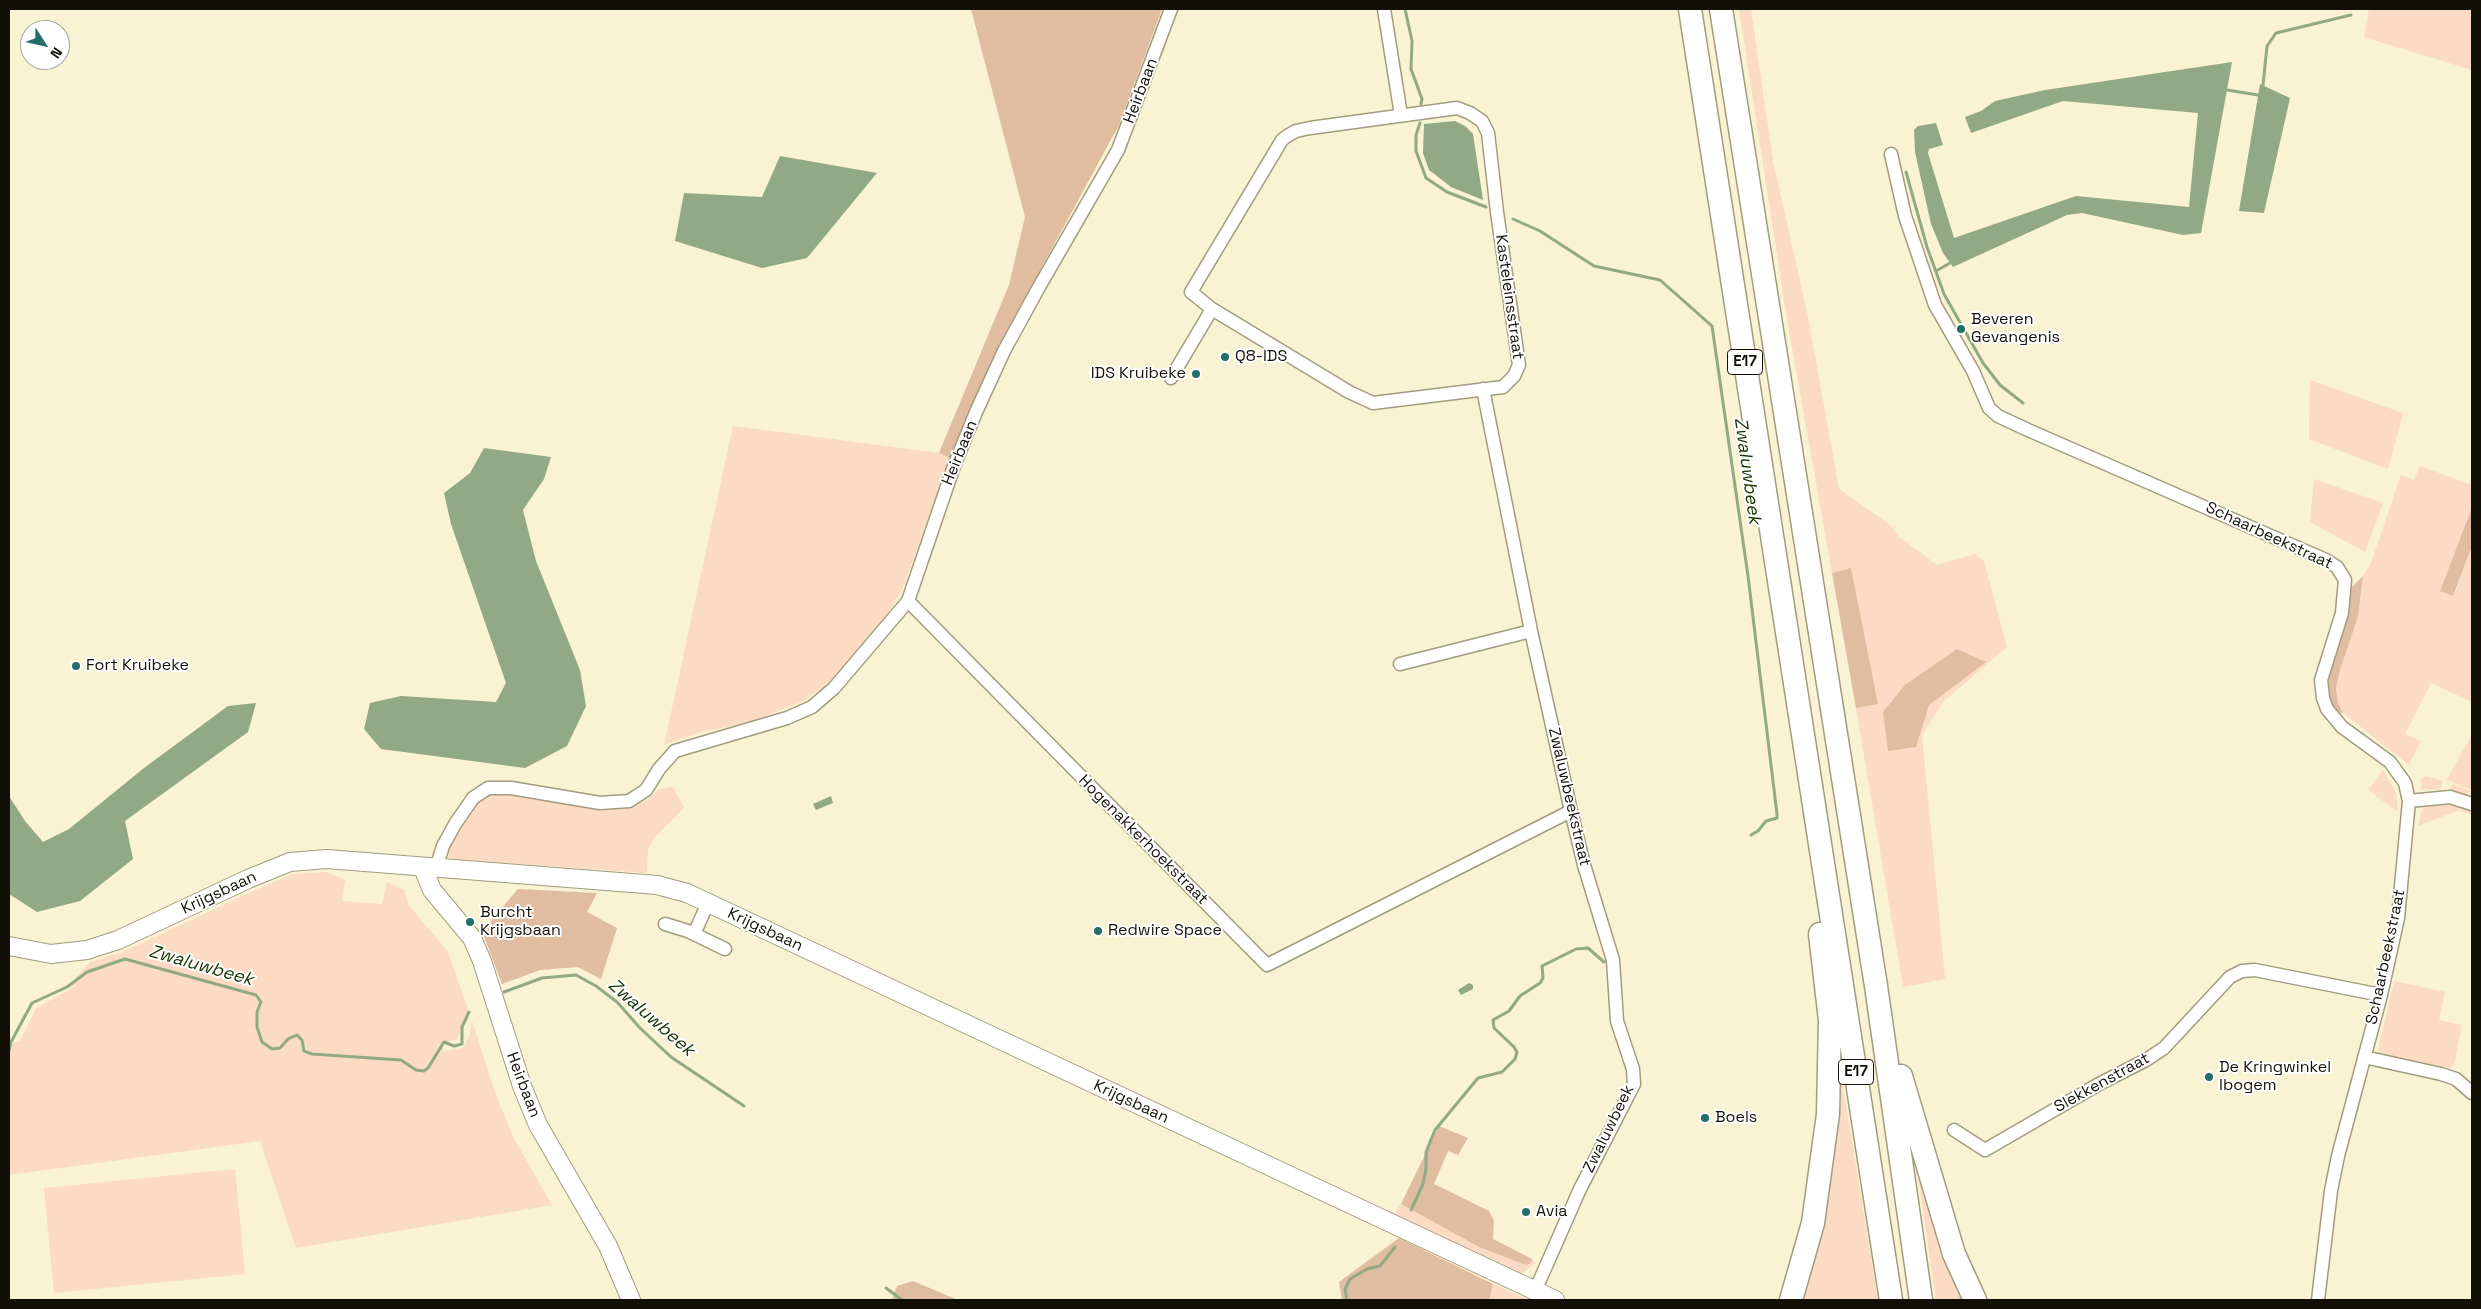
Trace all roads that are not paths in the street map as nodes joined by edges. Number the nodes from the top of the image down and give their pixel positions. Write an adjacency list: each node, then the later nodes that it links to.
1 (1171, 9): 10 (street, Heirbaan)
2 (1384, 9): 5 (street)
3 (1690, 9): 16 (highway, E17)
4 (1721, 9): 24 (highway, E17)
5 (1401, 115): 7 (street, Kasteleinsstraat); 9 (street, Kasteleinsstraat)
6 (1891, 154): 13 (street, Schaarbeekstraat)
7 (1212, 309): 8 (street); 9 (street, Kasteleinsstraat)
8 (1171, 378)
9 (1483, 389): 11 (street, Zwaluwbeekstraat)
10 (908, 601): 15 (street, Hogenakkerhoekstraat); 17 (street, Heirbaan)
11 (1531, 631): 12 (street); 15 (street, Zwaluwbeekstraat)
12 (1400, 664)
13 (2409, 801): 14 (street); 25 (street, Schaarbeekstraat)
14 (2472, 804)
15 (1571, 811): 23 (street, Zwaluwbeekstraat)
16 (1821, 844): 32 (highway); 33 (highway, E17)
17 (430, 868): 18 (main road, Krijgsbaan); 21 (main road, Krijgsbaan); 30 (main road, Heirbaan)
18 (708, 903): 20 (street, Krijgsbaan); 29 (main road, Krijgsbaan)
19 (665, 924): 20 (street, Krijgsbaan)
20 (694, 934): 22 (street, Krijgsbaan)
21 (9, 946)
22 (726, 949)
23 (1613, 960): 29 (street, Zwaluwbeek)
24 (1876, 986): 34 (highway, E17); 35 (highway)
25 (2380, 995): 26 (street, Schaarbeekstraat); 28 (street, Slekkenstraat)
26 (2364, 1057): 27 (street); 36 (street, Schaarbeekstraat)
27 (2472, 1093)
28 (1954, 1130)
29 (1535, 1291): 31 (main road, Krijgsbaan)
30 (631, 1300)
31 (1555, 1300)
32 (1791, 1300)
33 (1891, 1300)
34 (1921, 1300)
35 (1975, 1300)
36 (2318, 1300)

